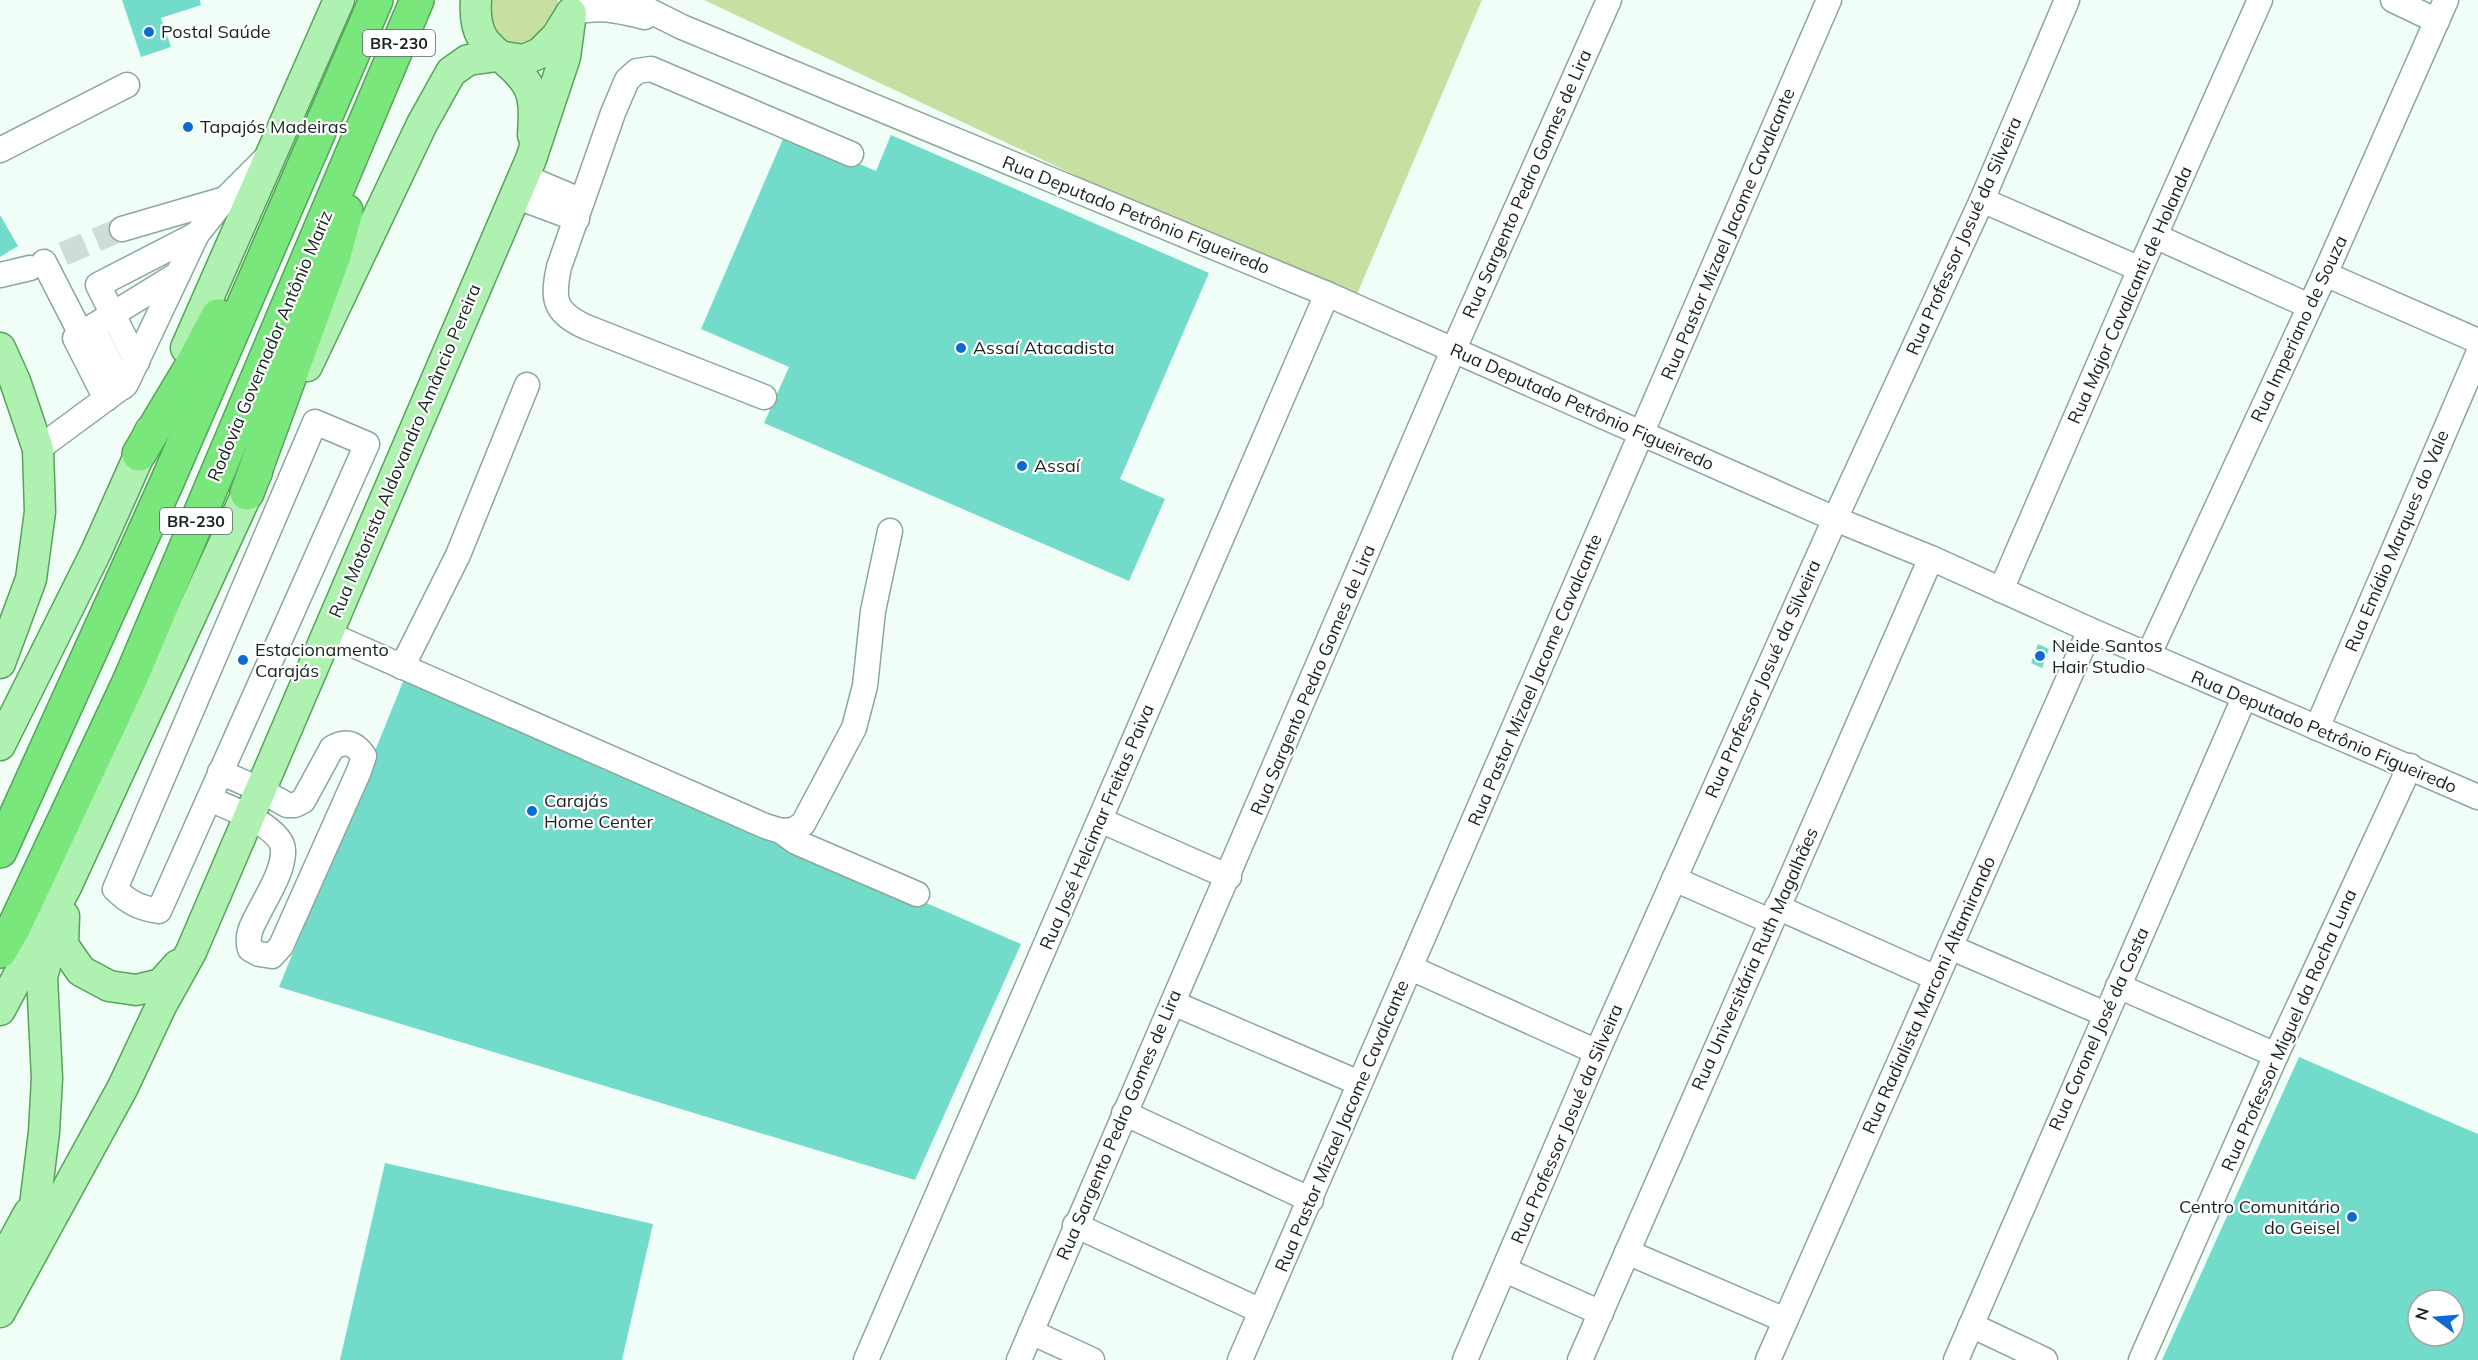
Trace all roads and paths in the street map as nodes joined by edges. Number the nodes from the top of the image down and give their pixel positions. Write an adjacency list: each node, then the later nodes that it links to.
1 (339, 0): 19 (main road)
2 (376, 0): 17 (highway, BR-230)
3 (417, 0): 16 (highway, Rodovia Governador Antônio Mariz / BR-230)
4 (476, 0): 14 (main road, Rua Motorista Aldovandro Amâncio Pereira)
5 (628, 0): 13 (street, Rua Deputado Petrônio Figueiredo)
6 (1609, 0): 38 (street, Rua Sargento Pedro Gomes de Lira)
7 (1829, 0): 44 (street, Rua Pastor Mizael Jacome Cavalcante)
8 (2067, 0): 23 (street, Rua Professor Josué da Silveira)
9 (2260, 0): 27 (street, Rua Major Cavalcanti de Holanda)
10 (2393, 0): 12 (street)
11 (571, 7): 13 (street, Rua Deputado Petrônio Figueiredo); 14 (main road); 21 (main road, Rua Motorista Aldovandro Amâncio Pereira)
12 (2441, 11): 30 (street, Rua Imperiano de Souza)
13 (682, 27): 32 (street, Rua Deputado Petrônio Figueiredo)
14 (497, 56): 21 (main road, Rua Motorista Aldovandro Amâncio Pereira); 47 (main road)
15 (127, 85): 18 (street)
16 (381, 85): 47 (highway); 75 (highway, Rodovia Governador Antônio Mariz / BR-230)
17 (334, 97): 46 (highway); 68 (highway, BR-230)
18 (0, 150)
19 (271, 153): 22 (street); 46 (main road)
20 (851, 154): 24 (street)
21 (523, 177): 24 (street); 53 (main road, Rua Motorista Aldovandro Amâncio Pereira)
22 (225, 199): 25 (street); 26 (street)
23 (1982, 200): 28 (street); 48 (street, Rua Professor Josué da Silveira)
24 (580, 210): 43 (street)
25 (122, 229)
26 (197, 234): 29 (street); 34 (street)
27 (2156, 236): 28 (street, Rua Major Cavalcanti de Holanda); 33 (street)
28 (2140, 269): 51 (street, Rua Major Cavalcanti de Holanda)
29 (178, 274): 34 (street); 40 (street)
30 (2325, 274): 33 (street, Rua Imperiano de Souza); 36 (street)
31 (0, 275): 35 (street)
32 (1327, 294): 38 (street, Rua Deputado Petrônio Figueiredo); 66 (street, Rua José Helcimar Freitas Paiva)
33 (2309, 306): 54 (street, Rua Imperiano de Souza)
34 (113, 314): 35 (street); 40 (street)
35 (86, 331): 42 (street)
36 (2478, 341)
37 (0, 348): 45 (main road)
38 (1453, 351): 44 (street, Rua Deputado Petrônio Figueiredo); 69 (street, Rua Sargento Pedro Gomes de Lira)
39 (2478, 354): 58 (street, Rua Emídio Marques do Vale)
40 (137, 362): 42 (street)
41 (527, 385): 56 (street)
42 (114, 393): 45 (street)
43 (764, 397)
44 (1643, 432): 48 (street, Rua Deputado Petrônio Figueiredo); 77 (street, Rua Pastor Mizael Jacome Cavalcante)
45 (38, 449): 55 (main road)
46 (139, 454): 59 (main road)
47 (247, 493): 71 (main road, BR-230)
48 (1835, 519): 50 (street, Rua Deputado Petrônio Figueiredo); 70 (street, Rua Professor Josué da Silveira)
49 (890, 531): 67 (street)
50 (1931, 558): 51 (street, Rua Deputado Petrônio Figueiredo); 73 (street, Rua Universitária Ruth Magalhães)
51 (2001, 590): 52 (street, Rua Deputado Petrônio Figueiredo)
52 (2090, 630): 54 (street, Rua Deputado Petrônio Figueiredo); 74 (street, Rua Radialista Marconi Altamirando)
53 (326, 633): 56 (street); 63 (main road, Rua Motorista Aldovandro Amâncio Pereira)
54 (2148, 656): 57 (street, Rua Deputado Petrônio Figueiredo)
55 (0, 663)
56 (402, 666): 67 (street)
57 (2244, 698): 58 (street, Rua Deputado Petrônio Figueiredo); 79 (street, Rua Coronel José da Costa)
58 (2317, 728): 60 (street, Rua Deputado Petrônio Figueiredo)
59 (0, 745)
60 (2410, 766): 62 (street, Rua Deputado Petrônio Figueiredo); 85 (street, Rua Professor Miguel da Rocha Luna)
61 (220, 772): 63 (street); 64 (street); 64 (street)
62 (2475, 788)
63 (259, 789): 65 (main road, Rua Motorista Aldovandro Amâncio Pereira); 65 (street)
64 (209, 799): 65 (street)
65 (249, 816): 76 (main road, Rua Motorista Aldovandro Amâncio Pereira)
66 (1100, 820): 69 (street); 101 (street, Rua José Helcimar Freitas Paiva)
67 (781, 831): 72 (street)
68 (0, 850)
69 (1228, 877): 80 (street, Rua Sargento Pedro Gomes de Lira)
70 (1674, 879): 73 (street); 84 (street, Rua Professor Josué da Silveira)
71 (66, 887): 76 (main road); 82 (main road); 89 (main road)
72 (917, 894)
73 (1773, 914): 78 (street); 91 (street, Rua Universitária Ruth Magalhães)
74 (1950, 947): 78 (street, Rua Radialista Marconi Altamirando); 83 (street)
75 (0, 951)
76 (190, 952): 81 (main road, Rua Motorista Aldovandro Amâncio Pereira)
77 (1411, 968): 84 (street); 86 (street, Rua Pastor Mizael Jacome Cavalcante)
78 (1936, 978): 98 (street, Rua Radialista Marconi Altamirando)
79 (2118, 986): 83 (street, Rua Coronel José da Costa); 85 (street)
80 (1173, 1003): 86 (street); 87 (street, Rua Sargento Pedro Gomes de Lira)
81 (161, 1006): 89 (main road, Rua Motorista Aldovandro Amâncio Pereira); 92 (main road, Rua Motorista Aldovandro Amâncio Pereira)
82 (0, 1011)
83 (2105, 1014): 99 (street, Rua Coronel José da Costa)
84 (1597, 1052): 94 (street, Rua Professor Josué da Silveira)
85 (2276, 1055): 110 (street, Rua Professor Miguel da Rocha Luna)
86 (1359, 1083): 88 (street, Rua Pastor Mizael Jacome Cavalcante)
87 (1124, 1113): 88 (street); 90 (street, Rua Sargento Pedro Gomes de Lira)
88 (1311, 1200): 95 (street, Rua Pastor Mizael Jacome Cavalcante)
89 (33, 1206): 92 (main road); 93 (main road, Rua Motorista Aldovandro Amâncio Pereira)
90 (1075, 1225): 95 (street); 100 (street, Rua Sargento Pedro Gomes de Lira)
91 (1628, 1252): 97 (street, Rua Universitária Ruth Magalhães); 98 (street)
92 (29, 1258): 96 (main road, Rua Motorista Aldovandro Amâncio Pereira)
93 (0, 1266)
94 (1505, 1270): 97 (street); 105 (street, Rua Professor Josué da Silveira)
95 (1261, 1311): 104 (street, Rua Pastor Mizael Jacome Cavalcante)
96 (0, 1312)
97 (1601, 1313): 106 (street, Rua Universitária Ruth Magalhães)
98 (1785, 1320): 107 (street, Rua Radialista Marconi Altamirando)
99 (1971, 1325): 108 (street, Rua Coronel José da Costa); 109 (street)
100 (1030, 1332): 102 (street, Rua Sargento Pedro Gomes de Lira); 103 (street)
101 (866, 1360)
102 (1019, 1360)
103 (1092, 1360)
104 (1240, 1360)
105 (1465, 1360)
106 (1580, 1360)
107 (1768, 1360)
108 (1956, 1360)
109 (2045, 1360)
110 (2141, 1360)

